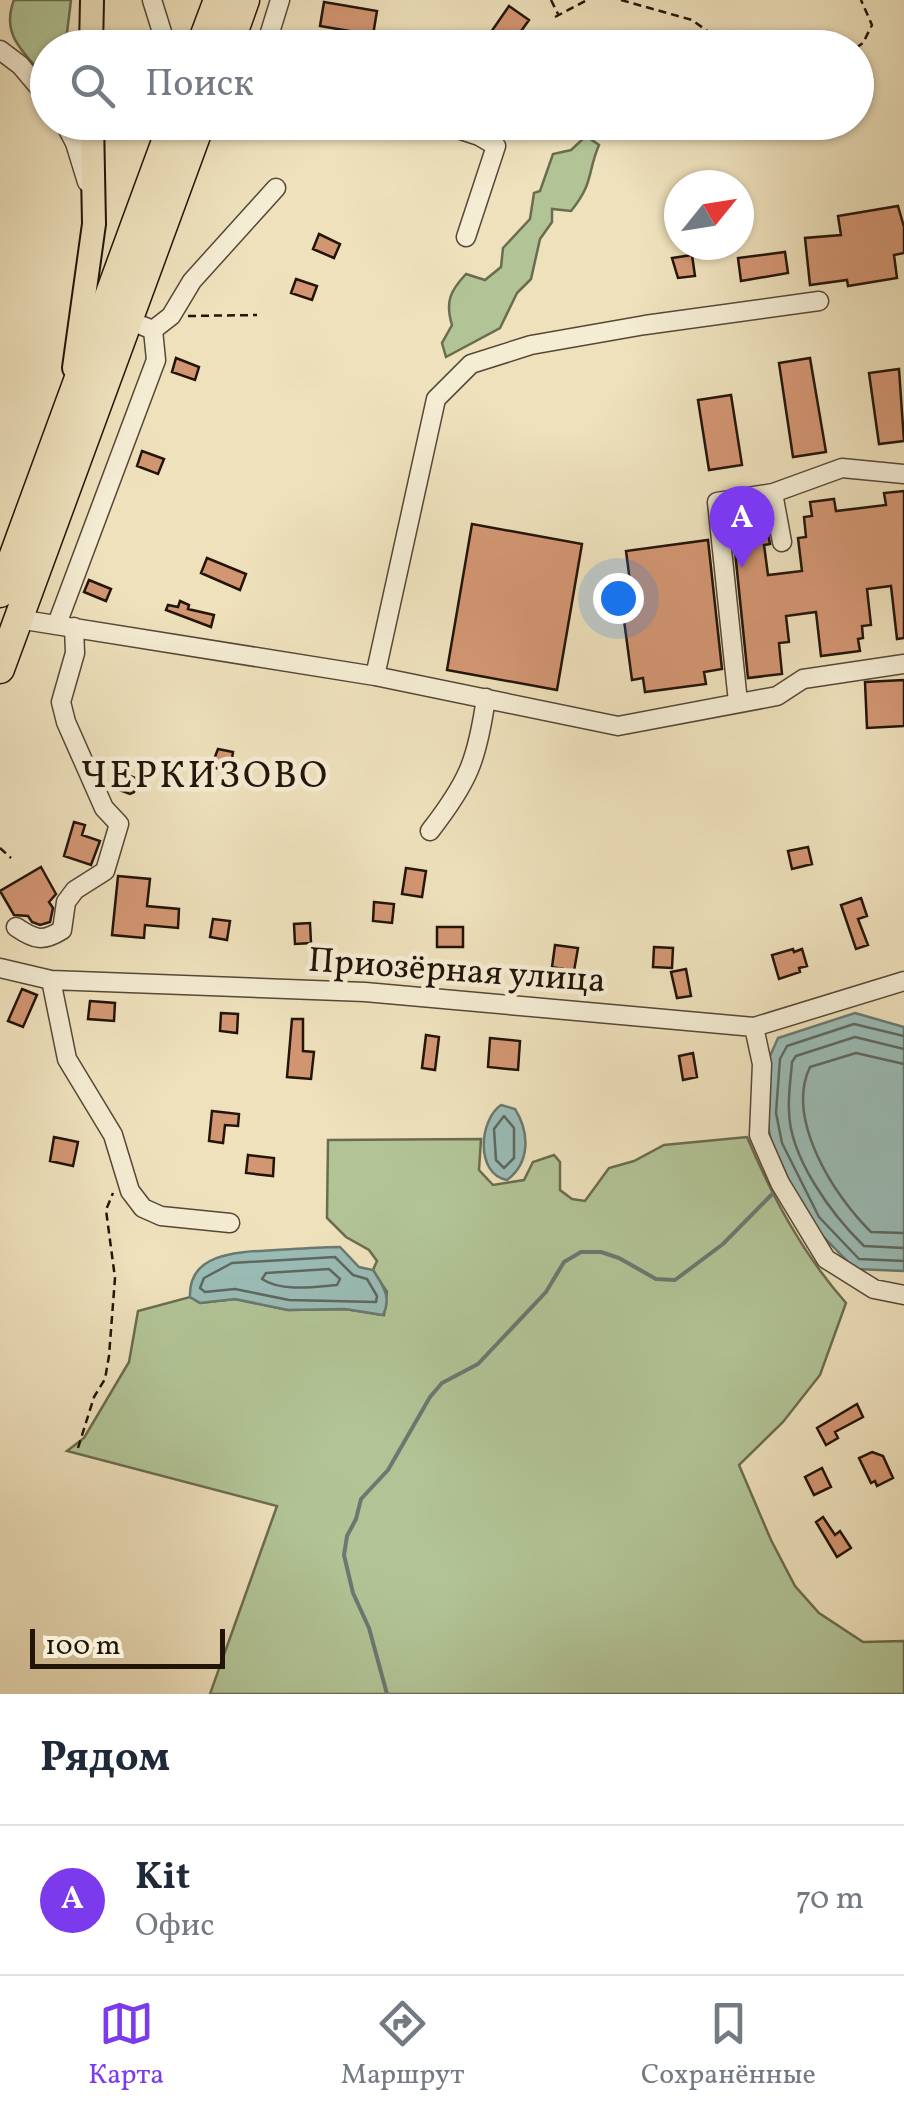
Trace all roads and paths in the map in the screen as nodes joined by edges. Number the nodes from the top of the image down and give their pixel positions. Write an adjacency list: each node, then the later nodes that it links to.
1 (92, 0): 10 (main road)
2 (152, 0): 11 (street)
3 (218, 0): 12 (highway)
4 (245, 0): 13 (highway)
5 (280, 0): 14 (street)
6 (551, 0): 7 (path)
7 (587, 0)
8 (621, 0): 15 (path)
9 (861, 0): 16 (path)
10 (91, 30)
11 (161, 30)
12 (207, 30)
13 (234, 30)
14 (271, 30)
15 (706, 30)
16 (870, 30)
17 (0, 50): 18 (street)
18 (30, 77)
19 (72, 140): 25 (street)
20 (92, 140): 25 (main road)
21 (166, 140): 31 (highway)
22 (196, 140): 30 (highway)
23 (486, 140): 26 (street)
24 (276, 188): 29 (street)
25 (94, 224): 31 (main road)
26 (466, 236)
27 (819, 302): 40 (street)
28 (257, 315): 29 (path)
29 (172, 316): 30 (street)
30 (140, 326): 36 (highway); 37 (street)
31 (66, 416): 35 (highway)
32 (904, 474): 33 (street)
33 (773, 493): 34 (street); 42 (street)
34 (782, 542)
35 (0, 594)
36 (18, 620): 37 (street); 39 (highway)
37 (66, 626): 40 (street); 46 (street)
38 (904, 664): 42 (street)
39 (0, 669)
40 (374, 676): 41 (street)
41 (486, 698): 42 (street); 43 (street)
42 (738, 702)
43 (430, 831)
44 (0, 848): 45 (path)
45 (12, 858)
46 (16, 927)
47 (0, 968): 48 (street, Приозёрная улица)
48 (51, 980): 50 (street, Приозёрная улица); 51 (street)
49 (904, 981): 50 (street, Приозёрная улица)
50 (754, 1027): 53 (street)
51 (122, 1168): 52 (street); 54 (path)
52 (230, 1223)
53 (904, 1295)
54 (78, 1448)

